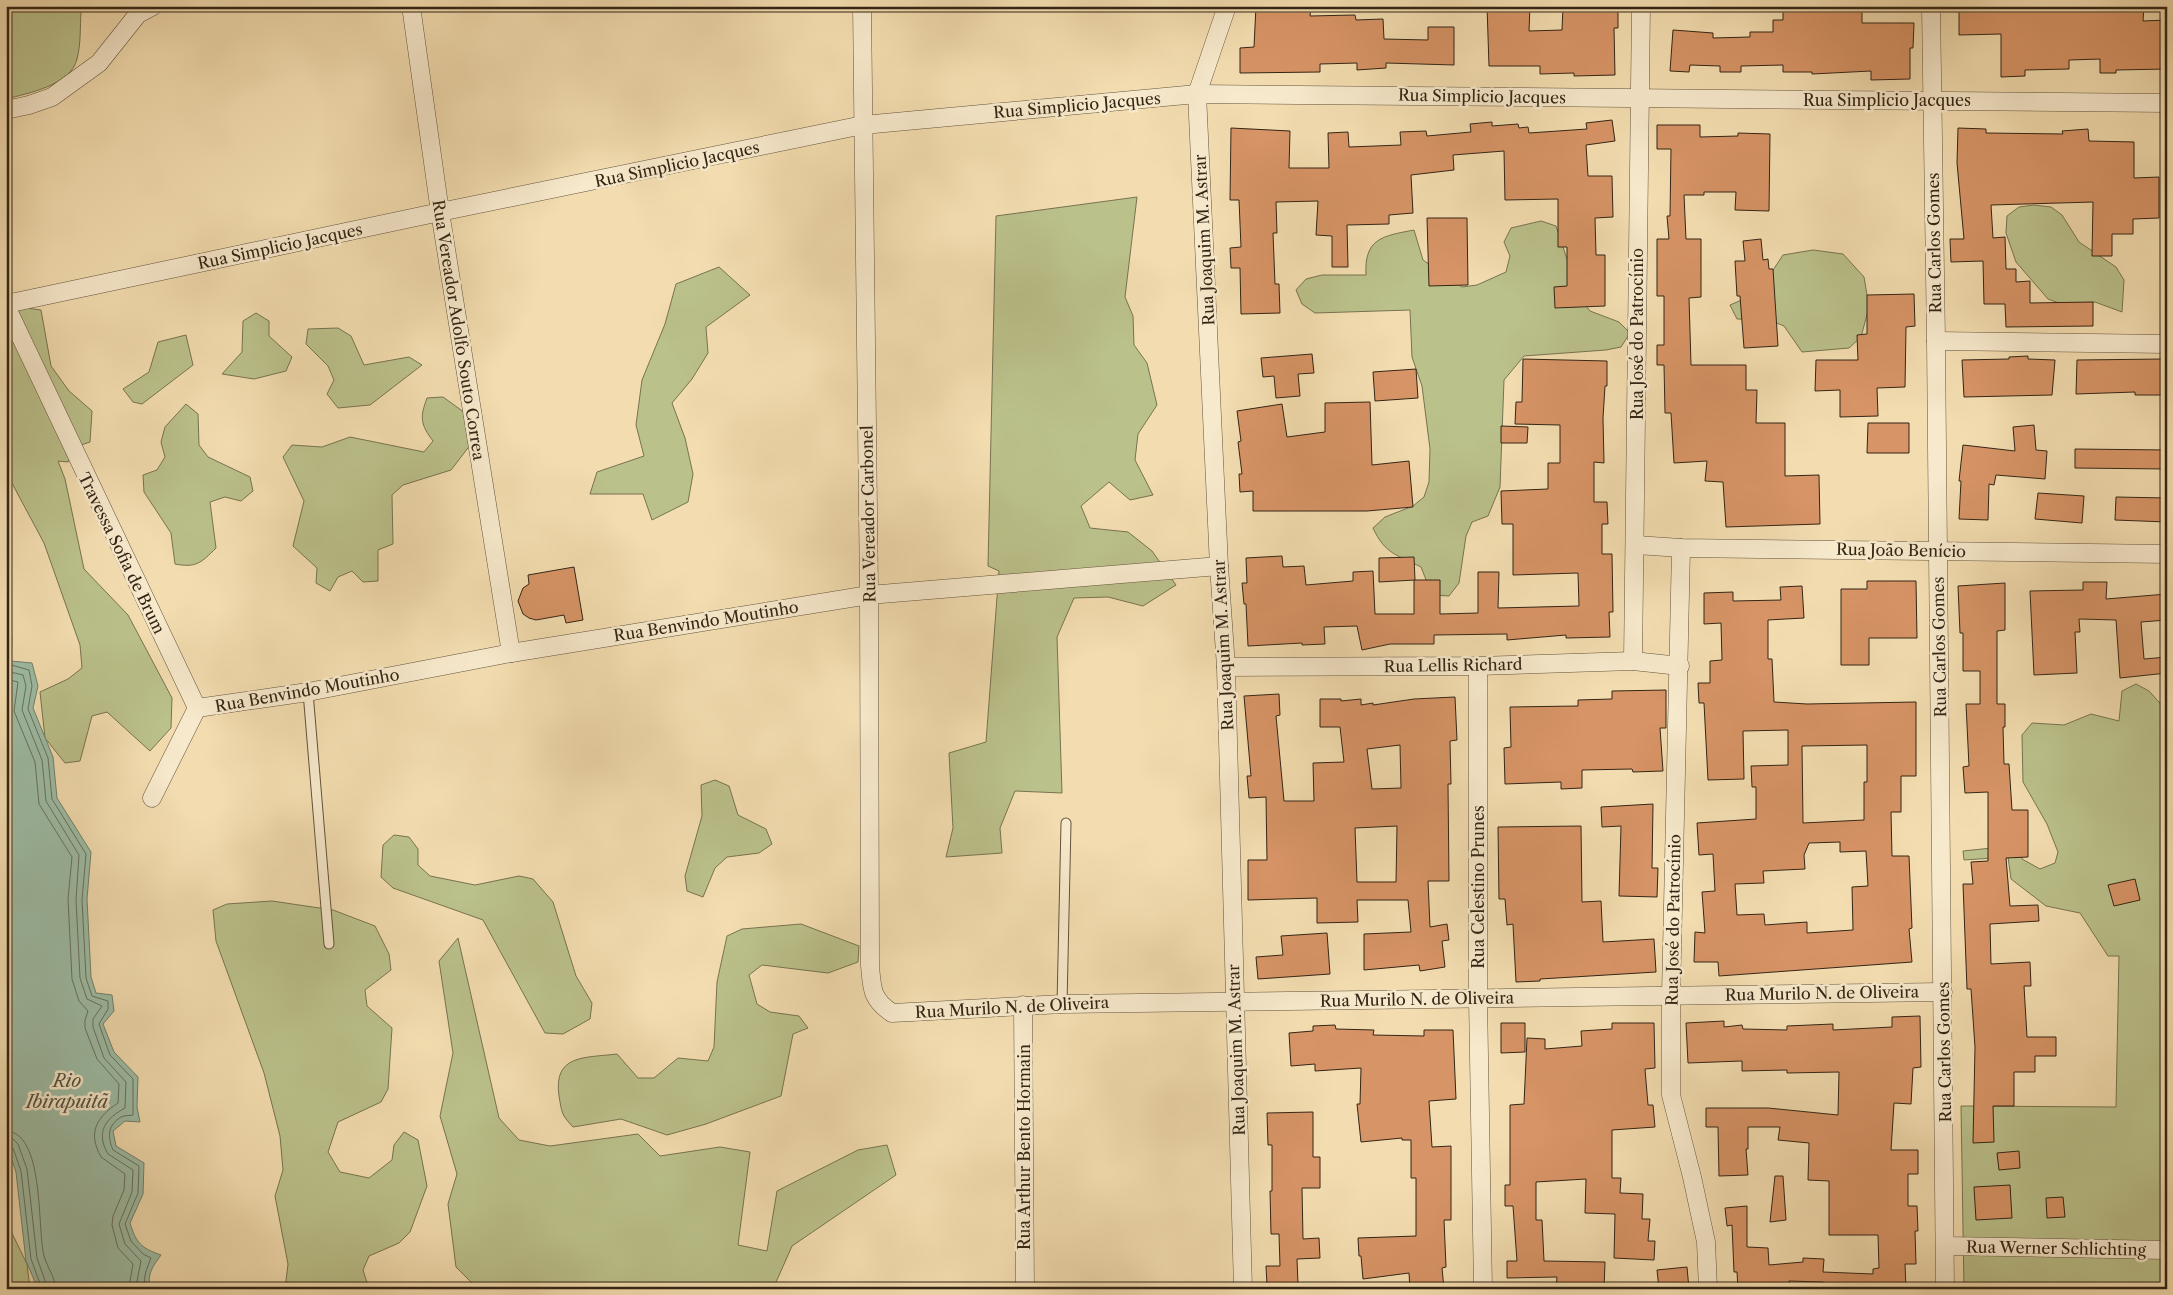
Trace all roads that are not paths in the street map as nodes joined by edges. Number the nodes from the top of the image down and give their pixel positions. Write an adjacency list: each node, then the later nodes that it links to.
1 (153, 6): 11 (street)
2 (411, 6): 13 (street, Rua Vereador Adolfo Souto Correa)
3 (862, 6): 12 (street, Rua Vereador Carbonel)
4 (1227, 6): 7 (street, Rua Joaquim M. Astrar)
5 (1641, 6): 8 (street, Rua José do Patrocínio)
6 (1930, 6): 9 (street, Rua Carlos Gomes)
7 (1197, 94): 8 (street, Rua Simplicio Jacques); 12 (street, Rua Simplicio Jacques); 21 (street, Rua Joaquim M. Astrar)
8 (1639, 98): 9 (street, Rua Simplicio Jacques); 17 (street, Rua José do Patrocínio)
9 (1931, 100): 10 (street, Rua Simplicio Jacques); 15 (street, Rua Carlos Gomes)
10 (2167, 103)
11 (6, 110)
12 (863, 125): 13 (street, Rua Simplicio Jacques); 22 (street, Rua Vereador Carbonel)
13 (440, 212): 14 (street, Rua Simplicio Jacques); 23 (street, Rua Vereador Adolfo Souto Correa)
14 (6, 305): 29 (street, Travessa Sofia de Brum)
15 (1936, 341): 16 (street); 19 (street, Rua Carlos Gomes)
16 (2167, 344)
17 (1636, 545): 18 (street, Rua João Benício); 24 (street, Rua José do Patrocínio)
18 (1682, 548): 19 (street, Rua João Benício); 26 (street, Rua José do Patrocínio)
19 (1938, 550): 20 (street, Rua João Benício); 33 (street, Rua Carlos Gomes)
20 (2167, 554)
21 (1219, 566): 22 (street, Rua Benvindo Moutinho); 27 (street, Rua Joaquim M. Astrar)
22 (869, 595): 23 (street, Rua Benvindo Moutinho); 39 (street, Rua Vereador Carbonel)
23 (511, 653): 28 (street, Rua Benvindo Moutinho)
24 (1633, 661): 25 (street, Rua Lellis Richard); 26 (street, Rua Lellis Richard)
25 (1478, 666): 27 (street, Rua Lellis Richard); 35 (street, Rua Celestino Prunes)
26 (1680, 666): 34 (street, Rua José do Patrocínio)
27 (1226, 667): 36 (street, Rua Joaquim M. Astrar)
28 (308, 692): 29 (street, Rua Benvindo Moutinho); 32 (lane)
29 (197, 708): 30 (street)
30 (152, 798)
31 (1066, 823): 37 (lane)
32 (329, 944)
33 (1943, 992): 34 (street, Rua Murilo N. de Oliveira); 40 (street, Rua Carlos Gomes)
34 (1671, 995): 35 (street, Rua Murilo N. de Oliveira); 45 (street, Rua José do Patrocínio)
35 (1478, 998): 36 (street, Rua Murilo N. de Oliveira); 44 (street, Rua Celestino Prunes)
36 (1234, 1000): 37 (street, Rua Murilo N. de Oliveira); 43 (street, Rua Joaquim M. Astrar)
37 (1062, 1004): 38 (street, Rua Murilo N. de Oliveira)
38 (1023, 1005): 39 (street, Rua Murilo N. de Oliveira); 42 (street, Rua Arthur Bento Hormain)
39 (892, 1013)
40 (1946, 1246): 41 (street, Rua Werner Schlichting); 46 (street, Rua Carlos Gomes)
41 (2167, 1250)
42 (1025, 1289)
43 (1243, 1289)
44 (1482, 1289)
45 (1708, 1289)
46 (1945, 1289)

